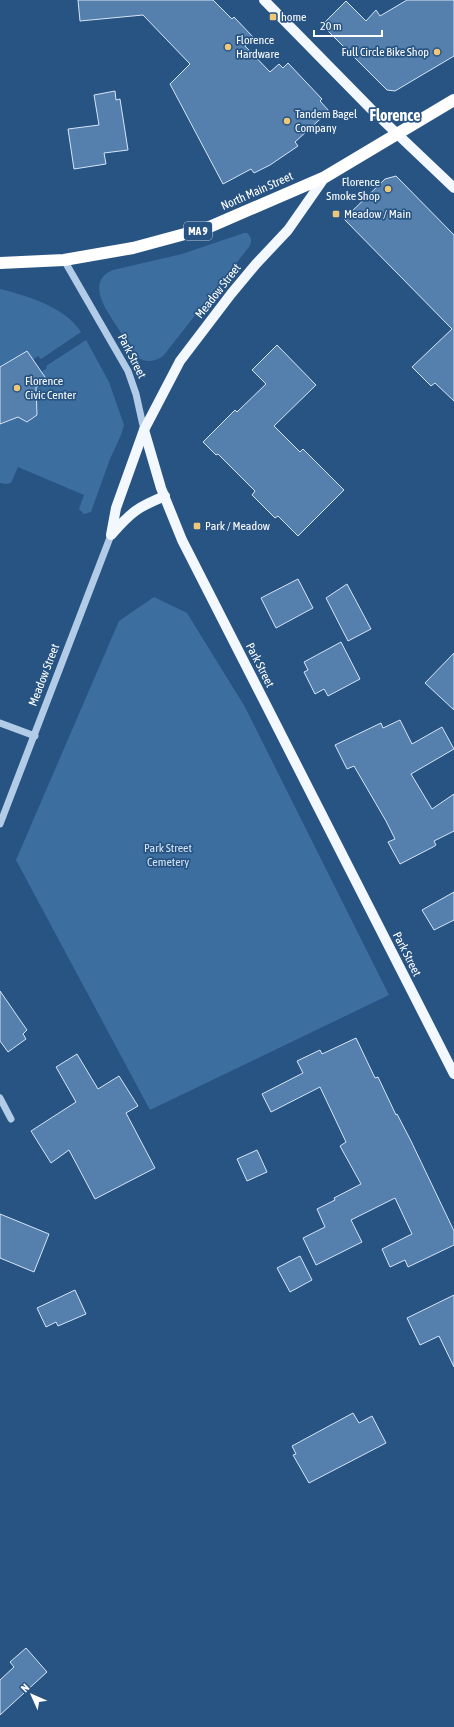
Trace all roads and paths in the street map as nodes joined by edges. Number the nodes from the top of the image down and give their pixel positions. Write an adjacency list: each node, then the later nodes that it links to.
1 (264, 0): 3 (main road)
2 (454, 100): 3 (highway, MA 9)
3 (398, 134): 4 (highway, North Main Street / MA 9); 5 (main road)
4 (324, 177): 6 (highway, North Main Street / MA 9); 8 (main road, Meadow Street)
5 (454, 188)
6 (64, 260): 7 (highway, North Main Street / MA 9); 8 (street, Park Street)
7 (0, 263)
8 (144, 430): 9 (main road, Park Street); 10 (main road, Meadow Street)
9 (165, 496): 10 (main road); 14 (main road, Park Street)
10 (111, 535): 12 (street, Meadow Street)
11 (0, 723): 12 (street)
12 (35, 736): 13 (street, Meadow Street)
13 (0, 824)
14 (454, 1074)
15 (0, 1098): 16 (street)
16 (11, 1119)

